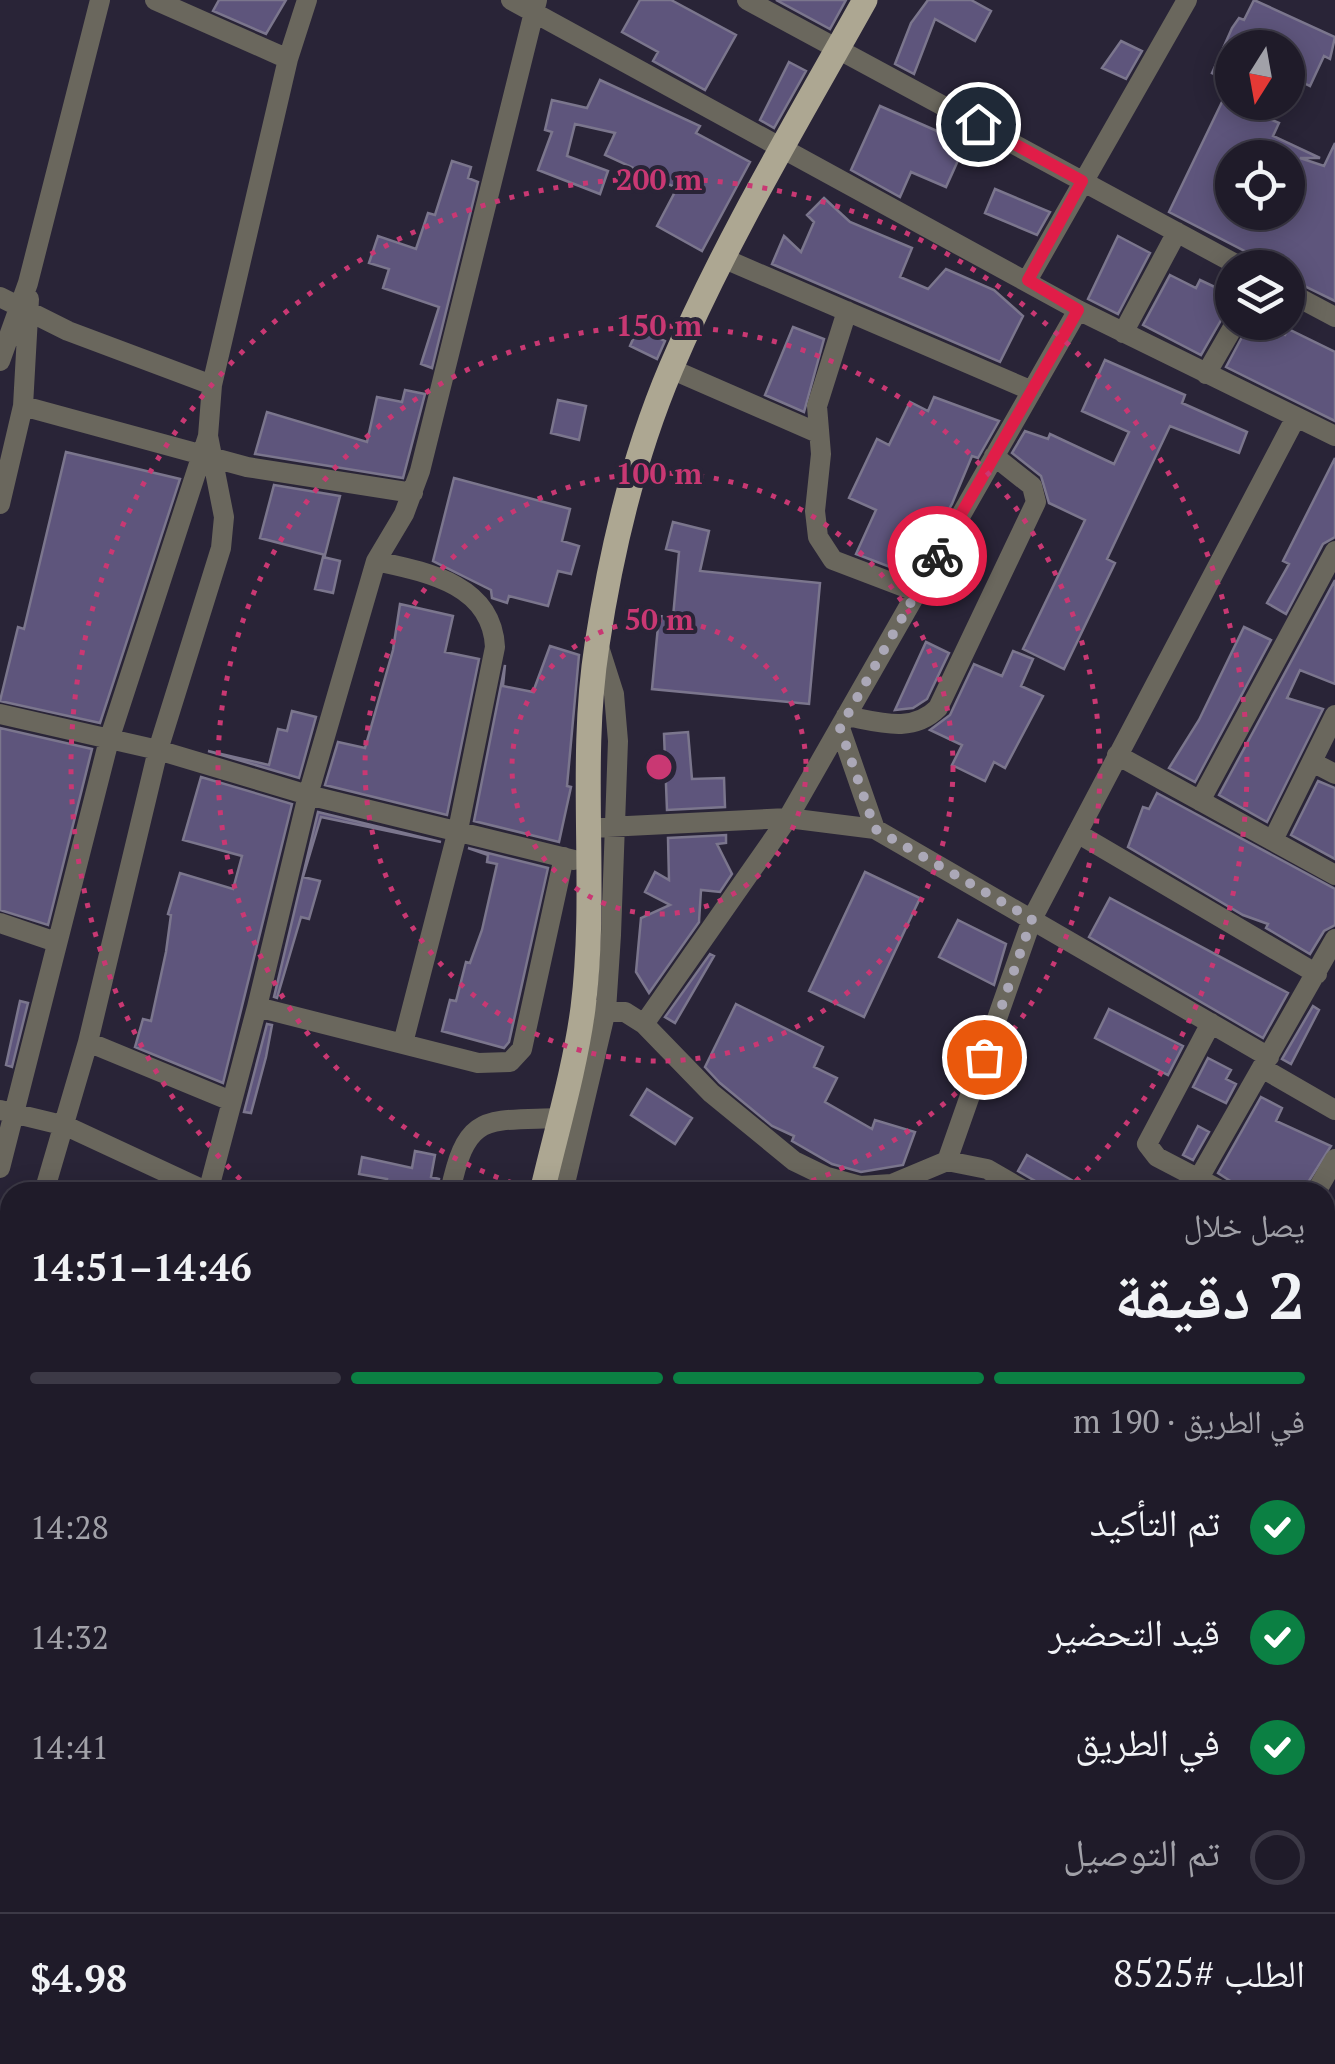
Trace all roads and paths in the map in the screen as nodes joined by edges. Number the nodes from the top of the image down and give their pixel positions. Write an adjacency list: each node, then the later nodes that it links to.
1 (100, 0): 18 (street)
2 (155, 0): 10 (street)
3 (307, 0): 10 (street)
4 (511, 0): 8 (street)
5 (747, 0): 9 (street)
6 (865, 0): 9 (main road)
7 (1188, 0): 12 (street)
8 (534, 5): 11 (street); 35 (street)
9 (838, 49): 11 (main road); 12 (street)
10 (288, 60): 27 (street)
11 (782, 151): 15 (main road); 16 (street)
12 (1082, 181): 13 (street); 16 (street)
13 (1177, 232): 14 (street); 22 (street)
14 (1215, 253)
15 (724, 259): 20 (street); 25 (main road)
16 (1028, 280): 19 (street)
17 (1305, 301): 21 (street)
18 (16, 303): 24 (street); 27 (street); 29 (street)
19 (1078, 310): 22 (street); 28 (street)
20 (847, 312): 28 (street); 31 (street)
21 (1335, 317)
22 (1123, 333): 26 (street)
23 (1226, 340): 26 (street)
24 (0, 361)
25 (670, 369): 31 (street); 40 (main road)
26 (1206, 374): 30 (street)
27 (212, 386): 33 (street)
28 (1032, 391): 34 (street)
29 (23, 406): 33 (street); 36 (street)
30 (1295, 419): 32 (street); 46 (street)
31 (818, 433): 39 (street)
32 (1335, 436)
33 (207, 450): 35 (street); 44 (street); 45 (street)
34 (994, 456): 39 (street); 43 (street)
35 (413, 493): 38 (street)
36 (0, 504)
37 (1335, 551): 50 (street)
38 (376, 561): 49 (street); 55 (street)
39 (917, 592): 43 (street)
40 (597, 642): 52 (street); 53 (main road)
41 (0, 714): 44 (street)
42 (1335, 715): 47 (street)
43 (843, 722): 51 (street); 54 (street)
44 (109, 740): 45 (street); 63 (street)
45 (158, 750): 49 (street); 69 (street)
46 (1118, 755): 50 (street); 56 (street)
47 (1312, 762): 48 (street); 57 (street)
48 (1335, 774)
49 (308, 795): 55 (street); 65 (street)
50 (1200, 801): 57 (street)
51 (788, 818): 52 (street); 54 (street); 67 (street)
52 (618, 824): 53 (street); 66 (street)
53 (587, 828): 58 (main road)
54 (875, 829): 60 (street)
55 (458, 830): 58 (street); 70 (street)
56 (1077, 833): 60 (street); 64 (street)
57 (1273, 840): 59 (street)
58 (576, 860): 66 (main road); 70 (street)
59 (1335, 874)
60 (1032, 919): 68 (street); 78 (street)
61 (0, 923): 63 (street)
62 (1335, 939): 64 (street)
63 (56, 942): 74 (street)
64 (1318, 974): 71 (street)
65 (256, 1007): 70 (street); 72 (street)
66 (594, 1010): 67 (street); 75 (main road); 85 (street)
67 (644, 1024): 86 (street)
68 (1212, 1024): 71 (street); 89 (street)
69 (88, 1042): 72 (street); 76 (street)
70 (403, 1042)
71 (1266, 1062): 73 (street); 90 (street)
72 (232, 1100): 82 (street)
73 (1335, 1110)
74 (7, 1112): 76 (street); 79 (street)
75 (559, 1118): 83 (street); 84 (main road)
76 (66, 1126): 80 (street); 81 (street)
77 (1335, 1159): 91 (street)
78 (947, 1161): 87 (street); 88 (street)
79 (0, 1168)
80 (47, 1182)
81 (186, 1182)
82 (211, 1182)
83 (452, 1182)
84 (544, 1182)
85 (565, 1182)
86 (845, 1182)
87 (897, 1182)
88 (1009, 1182)
89 (1190, 1182)
90 (1197, 1182)
91 (1322, 1182)

